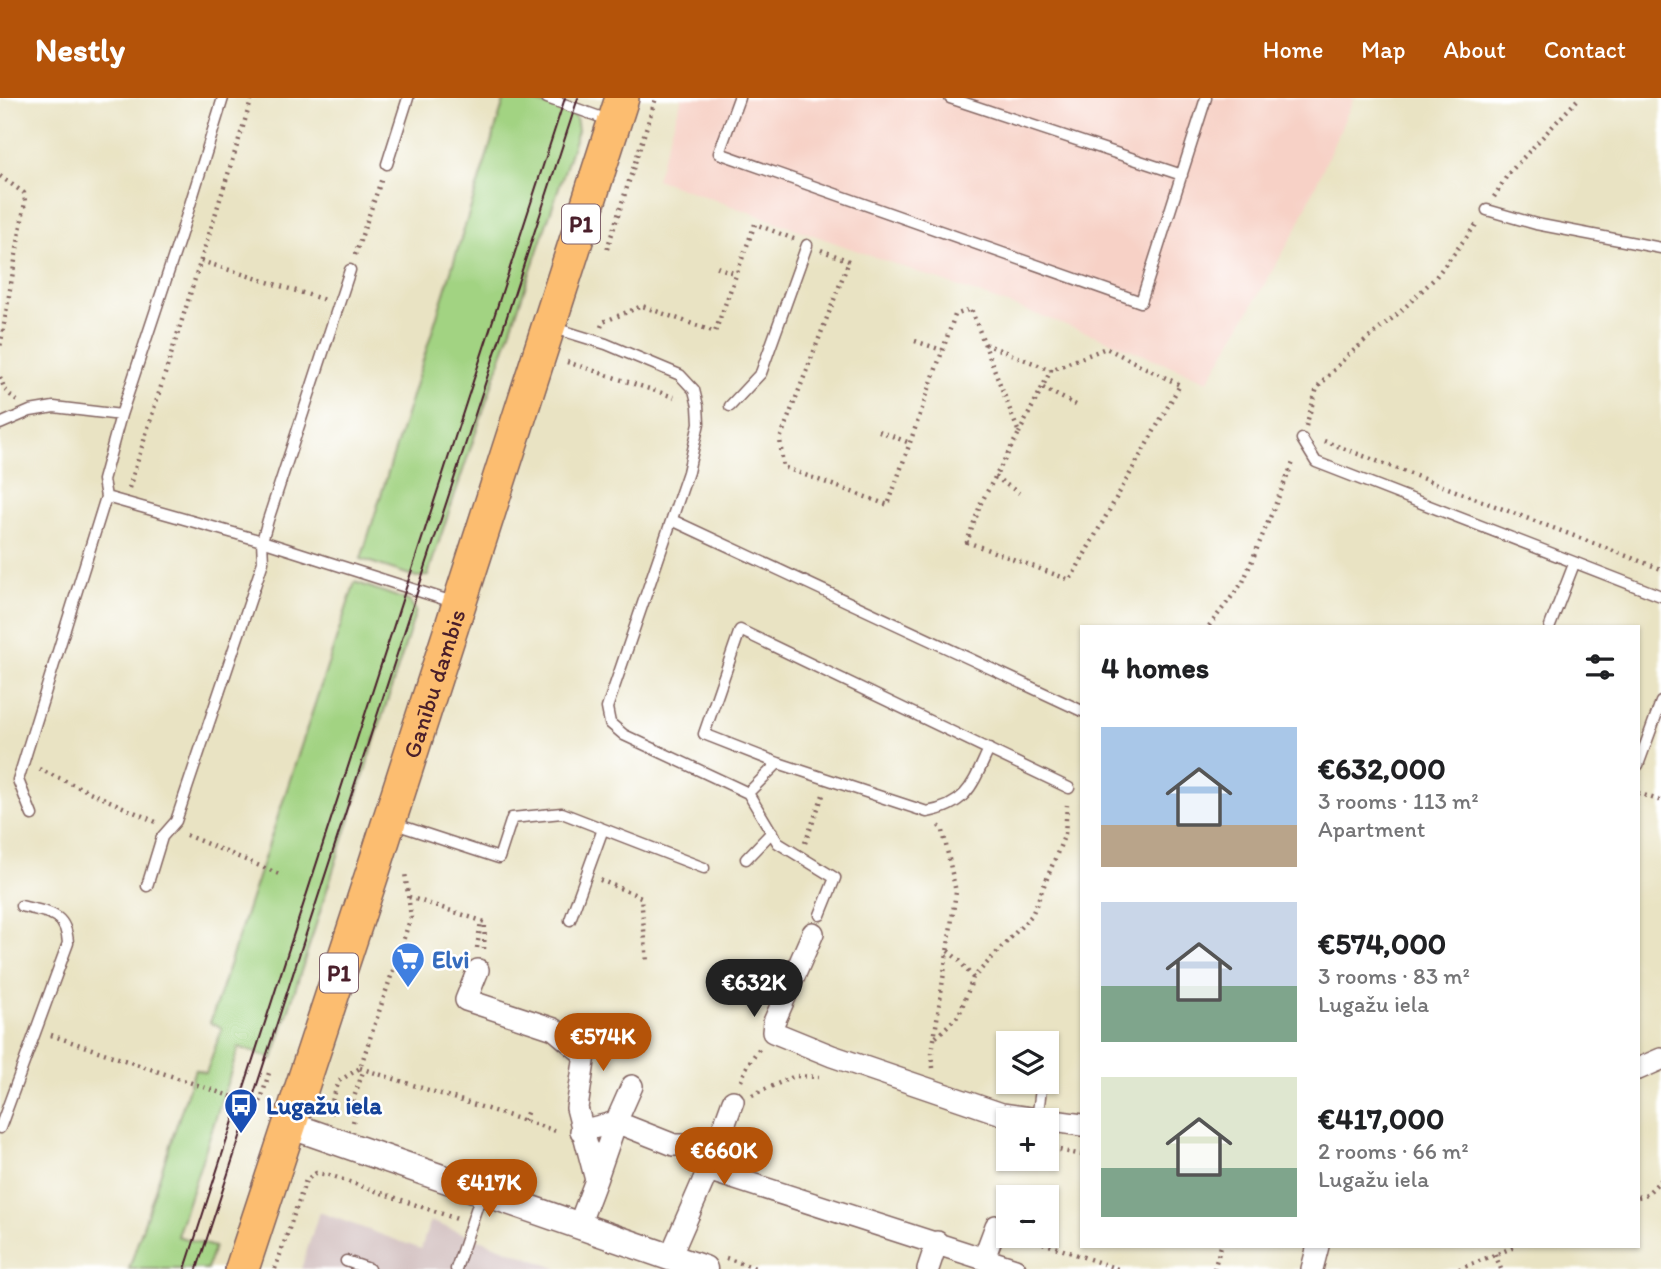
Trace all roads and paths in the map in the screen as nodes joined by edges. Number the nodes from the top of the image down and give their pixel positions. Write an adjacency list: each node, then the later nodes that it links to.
1 (223, 98): 38 (lane)
2 (252, 98): 18 (path)
3 (408, 98): 11 (lane)
4 (547, 98): 10 (lane)
5 (656, 98): 17 (path)
6 (739, 98): 12 (lane)
7 (950, 98): 12 (lane)
8 (1206, 98): 12 (lane)
9 (1579, 98): 14 (path)
10 (618, 110): 23 (main road, Ganību dambis / P1)
11 (387, 164): 20 (path)
12 (1181, 175)
13 (0, 176): 27 (path)
14 (1487, 210): 16 (lane); 42 (path)
15 (807, 245): 21 (path); 36 (lane); 43 (path)
16 (1661, 248)
17 (604, 256)
18 (201, 261): 22 (path); 47 (path)
19 (717, 267): 21 (path)
20 (350, 270): 22 (lane)
21 (736, 274): 24 (path)
22 (339, 304): 49 (lane)
23 (563, 330): 24 (lane); 29 (path); 53 (main road, Ganību dambis / P1)
24 (595, 340): 48 (lane)
25 (915, 341): 28 (path)
26 (985, 344): 28 (path); 30 (path); 41 (path)
27 (0, 348)
28 (942, 350): 43 (path)
29 (567, 362): 31 (path); 34 (path)
30 (1052, 370): 33 (path); 44 (path)
31 (563, 375)
32 (0, 377): 37 (path)
33 (1042, 388): 35 (path); 41 (path)
34 (674, 397)
35 (1076, 405)
36 (730, 406)
37 (30, 411): 38 (lane); 39 (lane)
38 (121, 415): 46 (lane)
39 (0, 424)
40 (879, 431): 43 (path)
41 (1020, 433): 44 (path)
42 (1303, 436): 50 (lane); 51 (path); 54 (path)
43 (910, 443)
44 (995, 477): 45 (path)
45 (1019, 493)
46 (106, 497): 47 (lane); 67 (lane)
47 (124, 502): 49 (lane)
48 (672, 520): 57 (lane); 63 (lane)
49 (262, 541): 53 (lane); 75 (lane)
50 (1574, 564): 52 (lane); 55 (lane)
51 (1661, 569)
52 (1661, 596)
53 (459, 603): 68 (main road, Ganību dambis / P1)
54 (1210, 625)
55 (1550, 625)
56 (1661, 702): 59 (lane)
57 (1080, 710)
58 (989, 749): 60 (lane); 62 (lane); 66 (lane)
59 (1640, 760)
60 (778, 763): 61 (lane); 63 (lane)
61 (829, 778): 66 (lane); 71 (path)
62 (1069, 788): 84 (path)
63 (748, 793): 70 (lane)
64 (1640, 794): 65 (path)
65 (1661, 801)
66 (927, 811): 81 (path)
67 (32, 815)
68 (403, 826): 69 (lane); 76 (path); 103 (main road, Ganību dambis / P1)
69 (603, 829): 73 (lane); 74 (lane)
70 (772, 832): 71 (lane); 72 (lane)
71 (800, 856): 79 (lane)
72 (746, 859)
73 (704, 868)
74 (586, 875): 78 (lane); 82 (path)
75 (147, 886)
76 (409, 897): 80 (path); 89 (path)
77 (21, 905): 85 (lane)
78 (570, 920)
79 (816, 924): 95 (street)
80 (486, 942)
81 (948, 951): 84 (path); 86 (path)
82 (647, 962)
83 (478, 970): 106 (street)
84 (973, 978): 86 (path)
85 (37, 1031): 91 (path); 96 (lane)
86 (935, 1038): 95 (path)
87 (1661, 1059): 90 (street)
88 (748, 1064): 93 (path)
89 (362, 1068): 89 (path); 100 (path)
90 (1640, 1068)
91 (269, 1073)
92 (821, 1077): 97 (path)
93 (742, 1078)
94 (632, 1086): 101 (street)
95 (934, 1090): 99 (street)
96 (6, 1096): 105 (lane)
97 (733, 1101): 109 (street)
98 (528, 1110): 100 (path)
99 (996, 1112)
100 (524, 1121): 106 (path)
101 (615, 1122): 106 (street); 109 (street); 112 (street)
102 (1059, 1122): 104 (street)
103 (289, 1125): 114 (street); 129 (main road, Ganību dambis / P1)
104 (1080, 1125)
105 (0, 1128)
106 (581, 1131): 112 (street)
107 (1059, 1150): 108 (path)
108 (1080, 1155)
109 (711, 1162): 119 (street); 125 (street)
110 (333, 1164): 111 (path)
111 (329, 1175): 116 (path); 130 (path)
112 (596, 1180): 117 (street)
113 (1661, 1180): 115 (path)
114 (482, 1192): 116 (lane); 117 (street)
115 (1640, 1196)
116 (471, 1224): 132 (lane)
117 (579, 1225): 125 (street)
118 (996, 1226): 126 (street)
119 (937, 1242): 126 (street); 134 (street)
120 (1058, 1248): 136 (path)
121 (1220, 1248): 137 (path)
122 (1317, 1248): 138 (street)
123 (1512, 1248): 124 (path)
124 (1495, 1255): 139 (path); 140 (path)
125 (670, 1257): 128 (street)
126 (984, 1258): 135 (street)
127 (346, 1261): 131 (lane)
128 (713, 1263): 133 (path)
129 (242, 1269)
130 (275, 1269)
131 (369, 1269)
132 (456, 1269)
133 (758, 1269)
134 (928, 1269)
135 (1015, 1269)
136 (1118, 1269)
137 (1214, 1269)
138 (1312, 1269)
139 (1459, 1269)
140 (1501, 1269)

